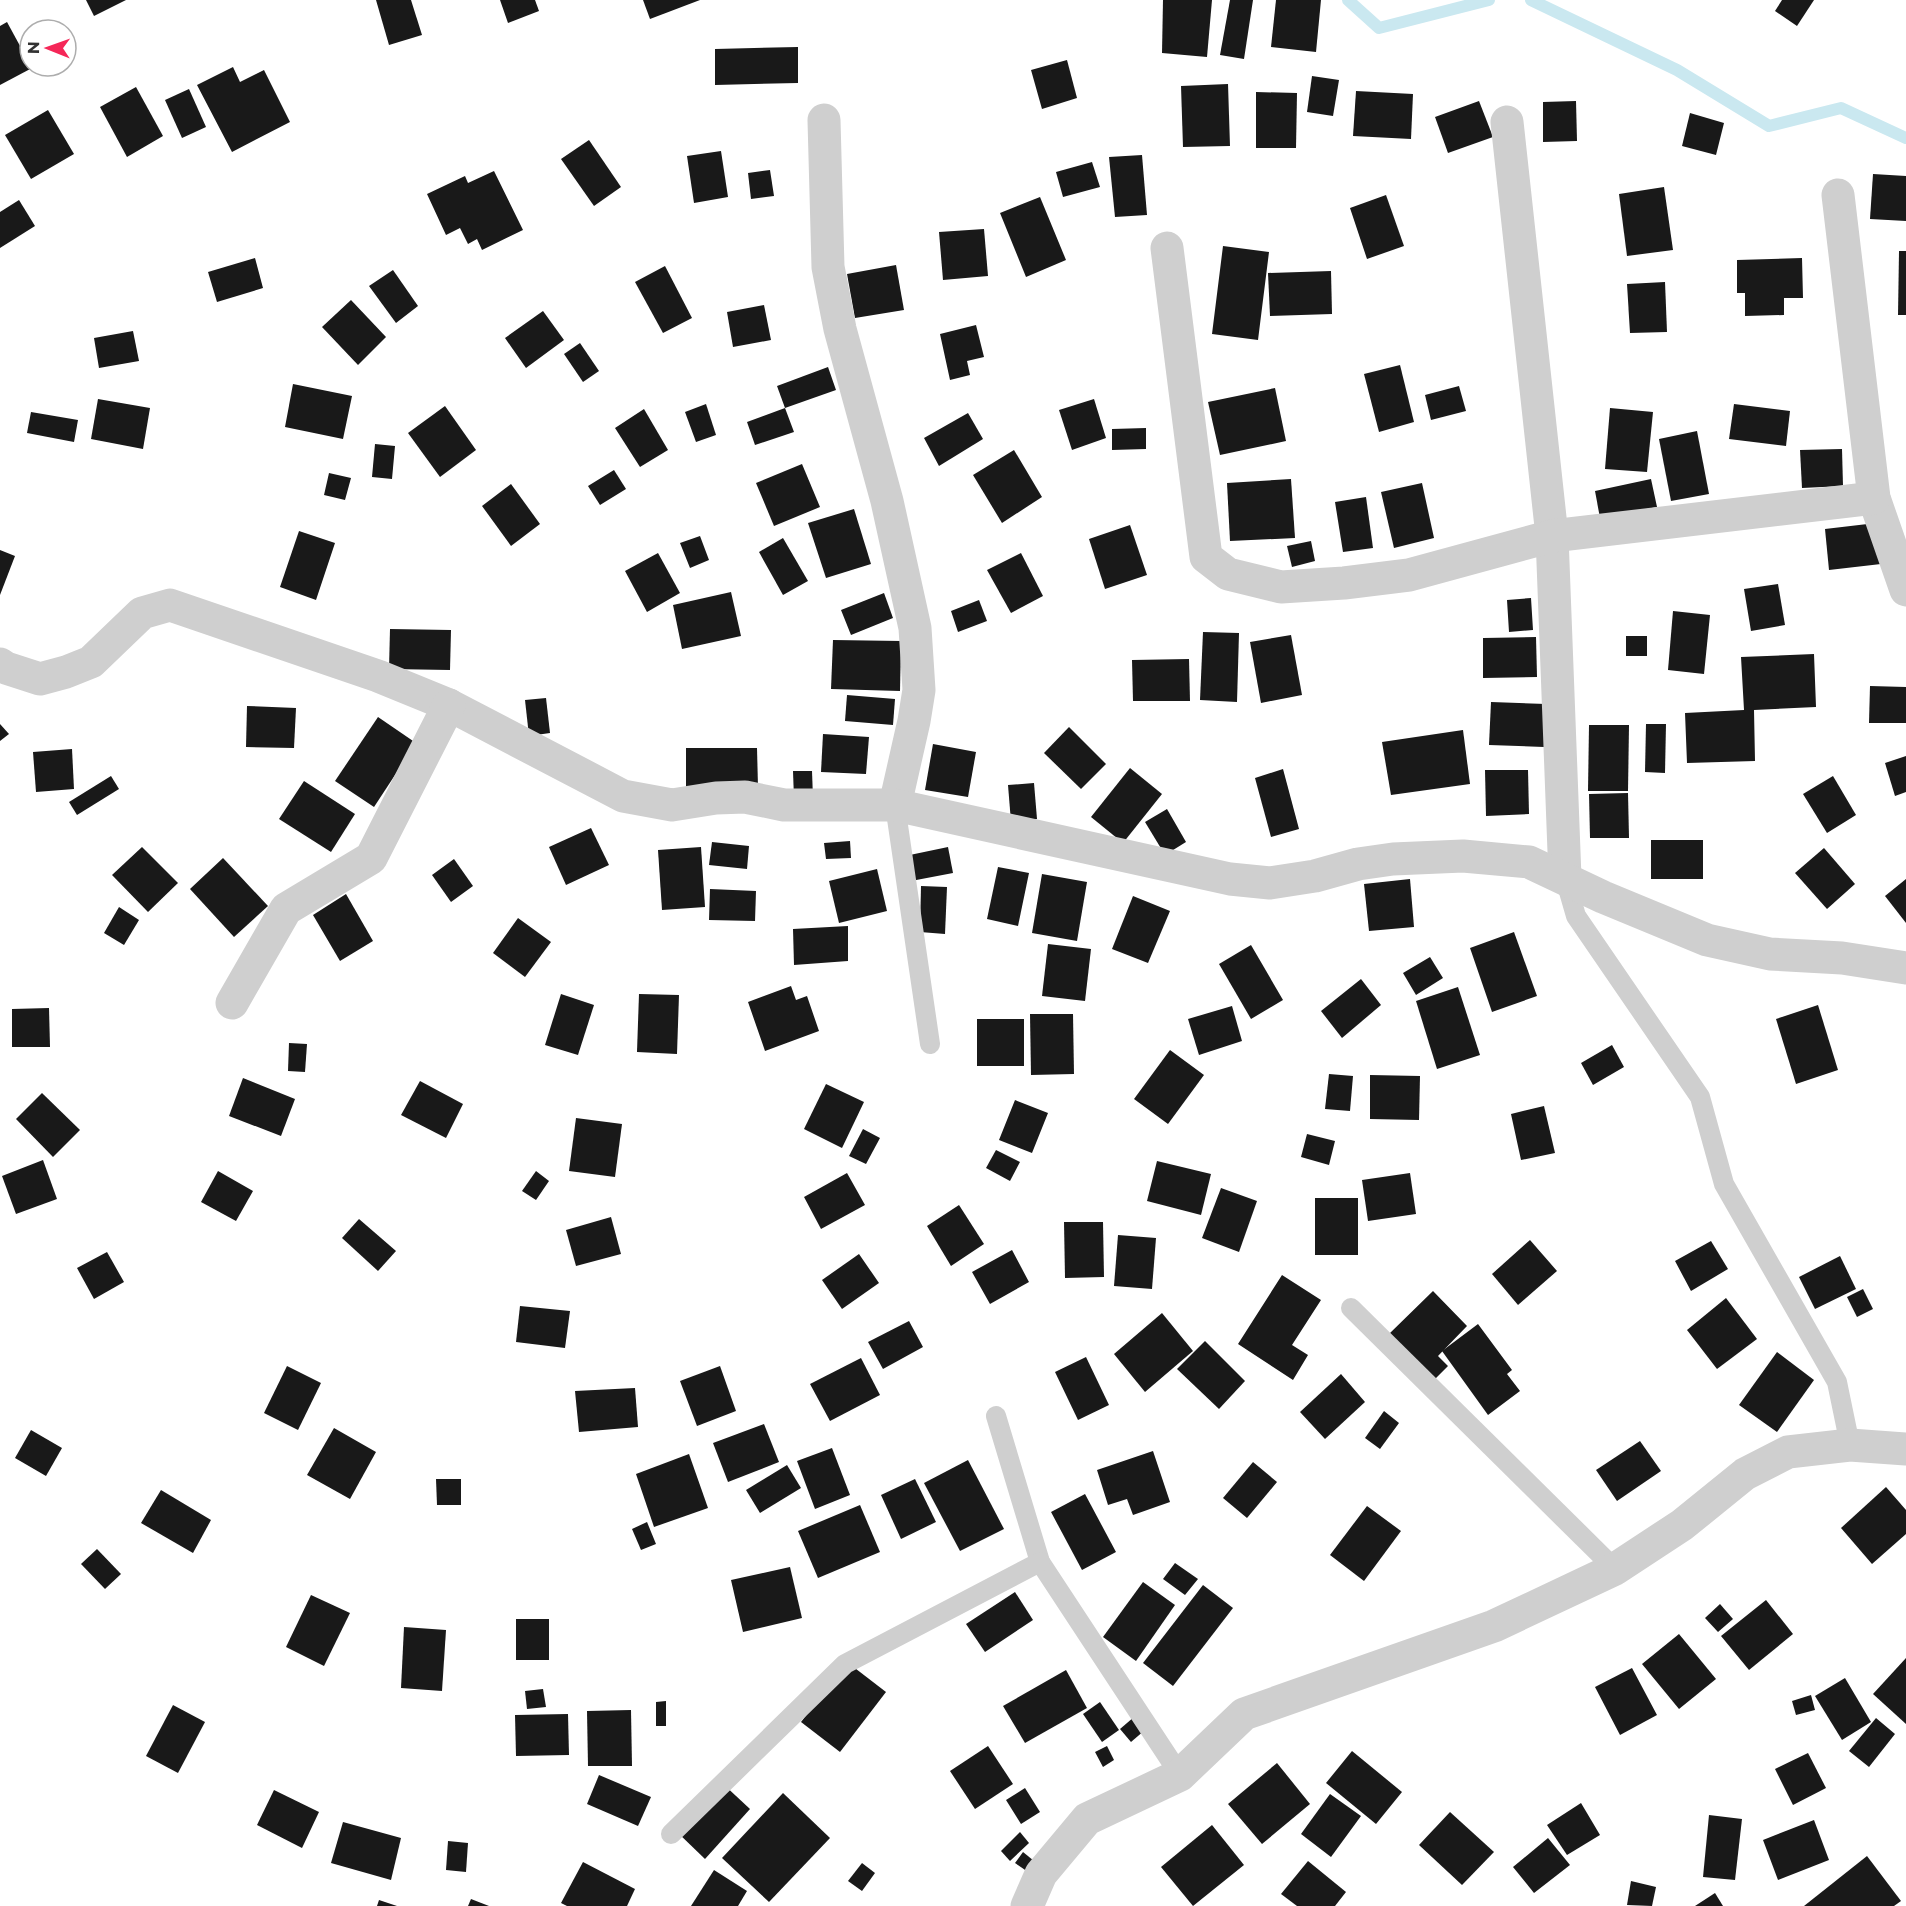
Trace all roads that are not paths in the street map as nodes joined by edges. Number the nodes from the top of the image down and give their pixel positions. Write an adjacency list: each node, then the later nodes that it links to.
1 (824, 120): 10 (street)
2 (1507, 122): 6 (street)
3 (1838, 195): 5 (street)
4 (1167, 248): 6 (street)
5 (1874, 498): 6 (street); 7 (street)
6 (1552, 536): 11 (street)
7 (1906, 590)
8 (0, 664): 9 (street)
9 (449, 705): 10 (street); 13 (street)
10 (895, 805): 11 (street); 14 (lane)
11 (1565, 878): 12 (street); 17 (lane)
12 (1906, 968)
13 (232, 1003)
14 (930, 1044)
15 (1352, 1308): 20 (lane)
16 (996, 1416): 19 (lane)
17 (1850, 1445): 18 (street); 20 (street)
18 (1906, 1449)
19 (1040, 1562): 21 (lane); 22 (lane)
20 (1615, 1569): 21 (street)
21 (1180, 1775): 23 (street)
22 (671, 1834)
23 (1028, 1906)

